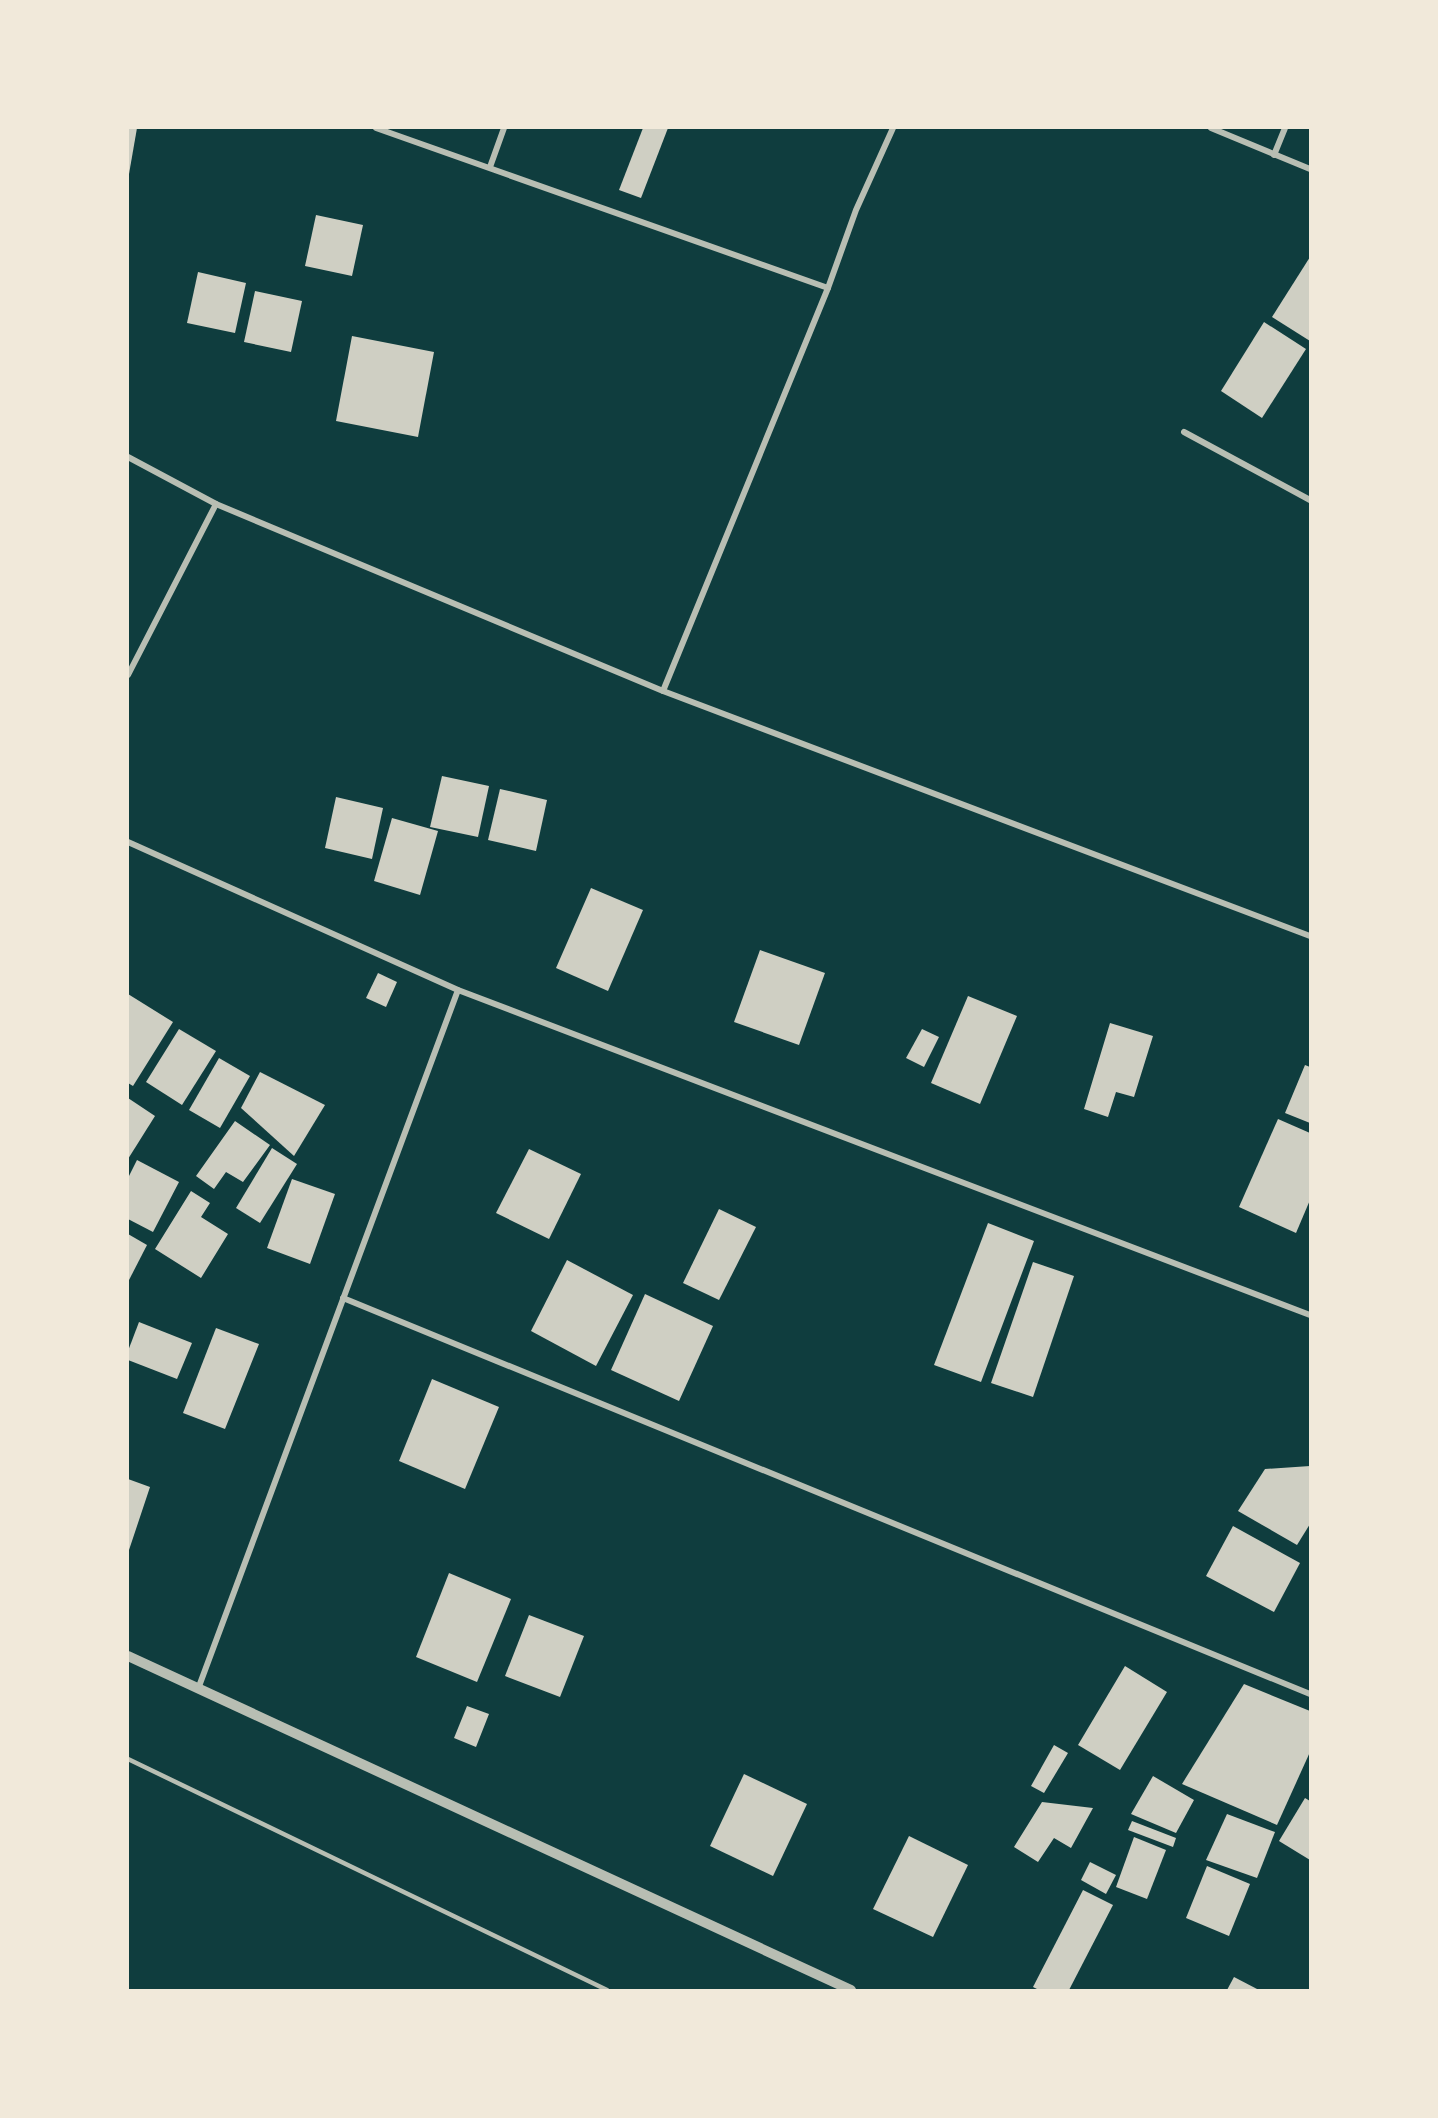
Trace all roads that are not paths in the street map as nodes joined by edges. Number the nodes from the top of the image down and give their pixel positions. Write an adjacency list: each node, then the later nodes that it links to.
1 (376, 128): 7 (street)
2 (504, 128): 7 (street)
3 (893, 128): 9 (street)
4 (1211, 128): 6 (street)
5 (1285, 128): 6 (street)
6 (1274, 155): 8 (street)
7 (490, 167): 9 (street)
8 (1311, 168)
9 (828, 288): 15 (street)
10 (1184, 432): 12 (street)
11 (128, 457): 13 (street)
12 (1311, 500)
13 (216, 504): 14 (street); 15 (street)
14 (128, 675)
15 (663, 691): 17 (street)
16 (128, 842): 18 (street)
17 (1311, 936)
18 (458, 990): 19 (street); 20 (street)
19 (343, 1298): 22 (street); 23 (street)
20 (1311, 1315)
21 (128, 1656): 22 (street)
22 (198, 1690): 26 (street)
23 (1311, 1694)
24 (128, 1759): 25 (lane)
25 (608, 1990)
26 (851, 1990)

